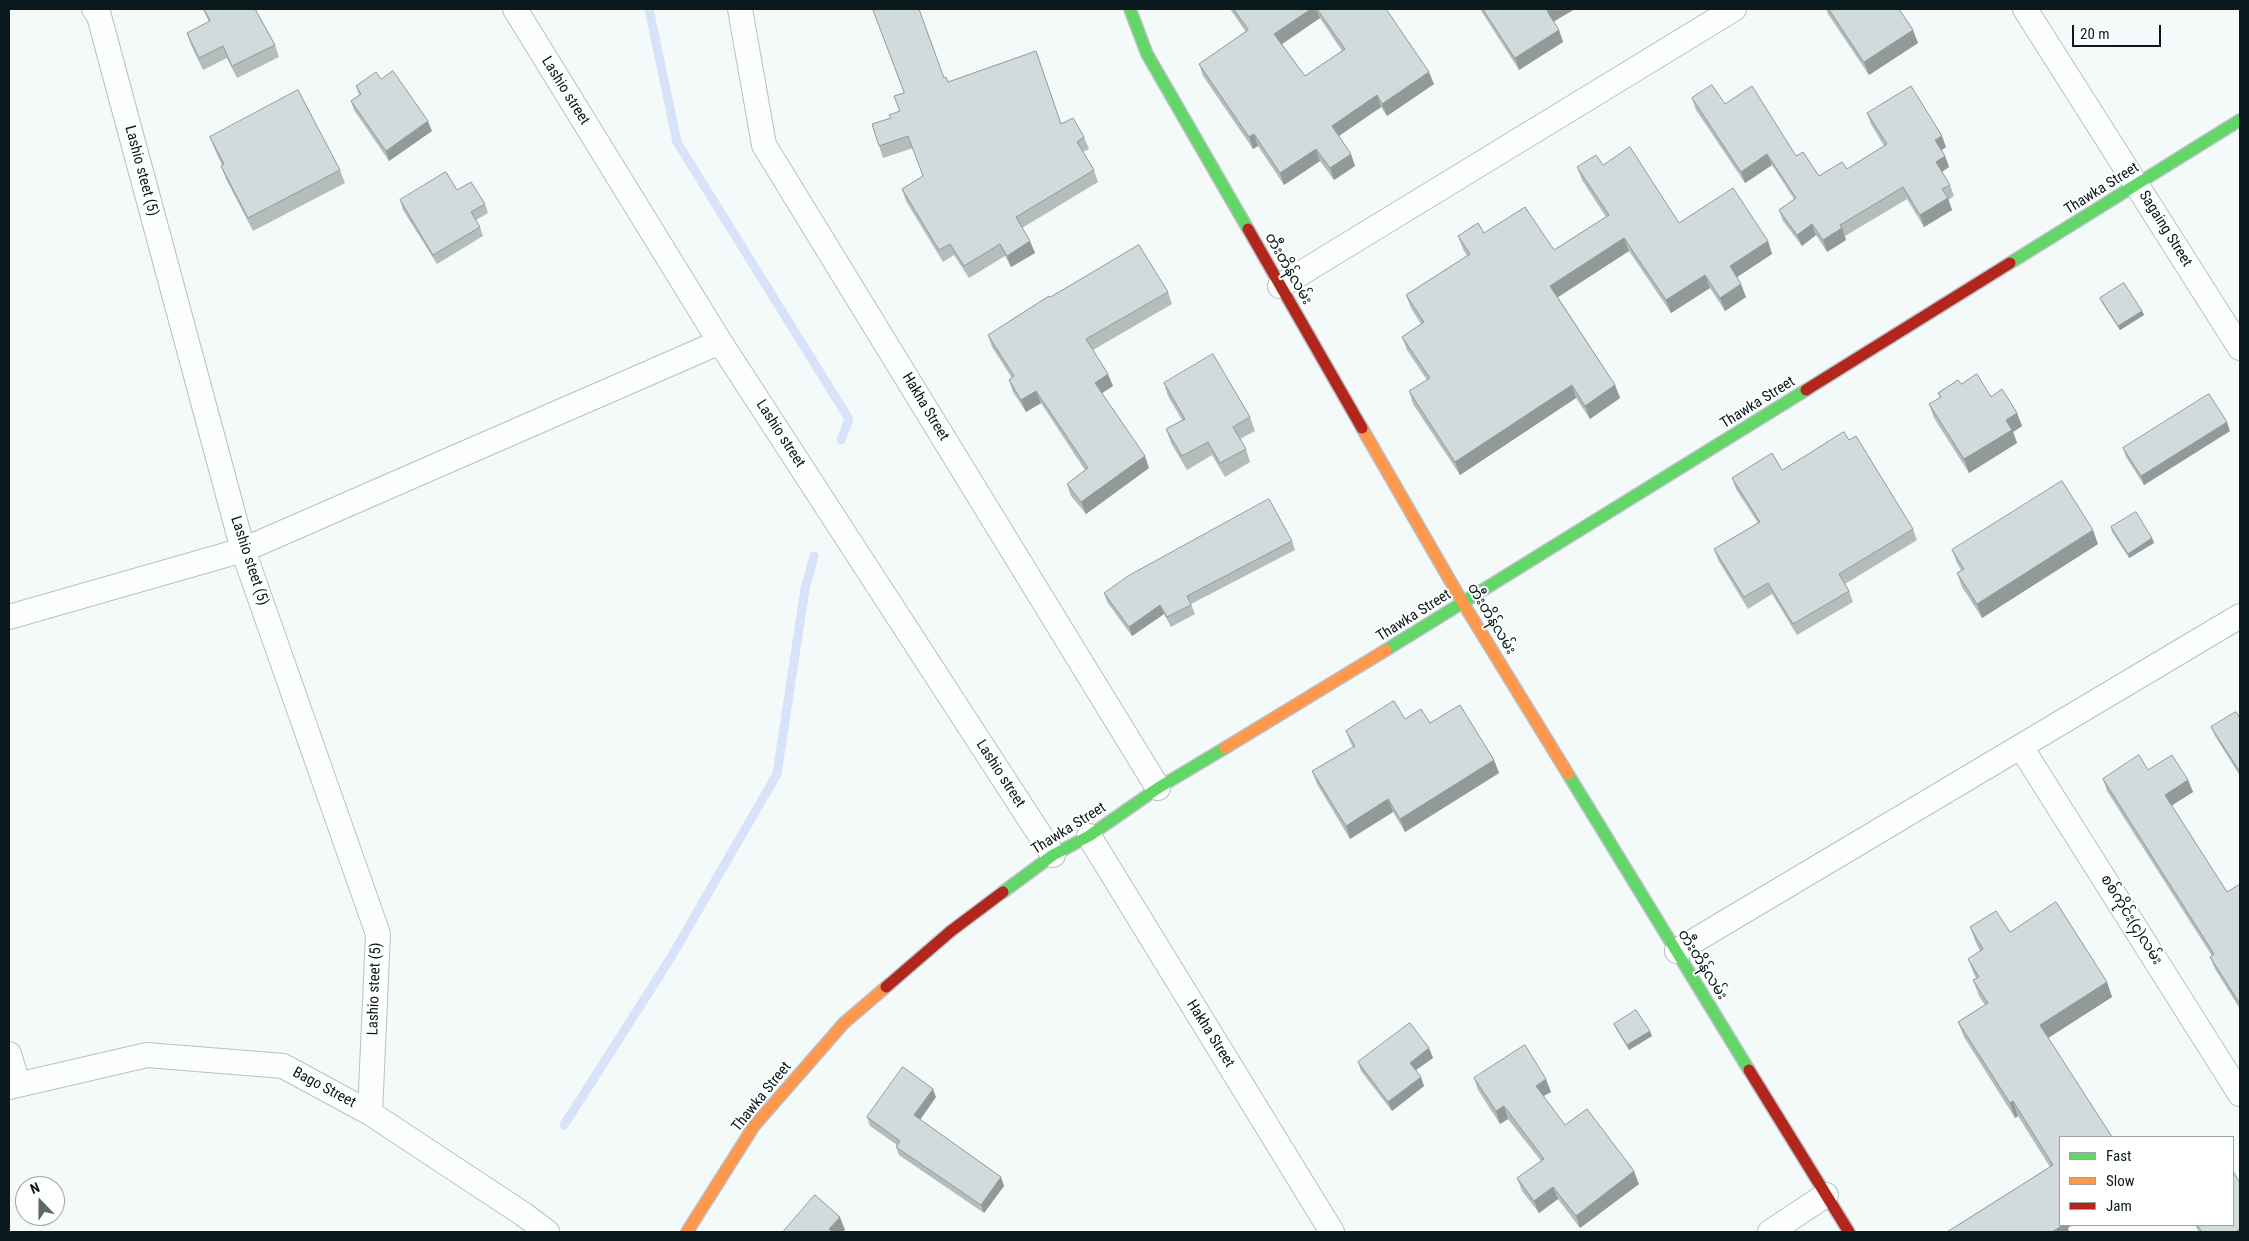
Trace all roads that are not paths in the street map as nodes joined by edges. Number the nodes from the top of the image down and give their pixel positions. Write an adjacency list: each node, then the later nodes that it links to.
1 (94, 9): 12 (street, Lashio steet (5))
2 (515, 9): 10 (street, Lashio street)
3 (740, 9): 17 (street, Hakha Street)
4 (1130, 9): 9 (street, တီးတိန်လမ်း)
5 (1734, 9): 9 (street)
6 (2025, 9): 8 (street, Sagaing Street)
7 (2240, 120): 8 (street, Thawka Street)
8 (2138, 185): 11 (street, Sagaing Street); 13 (street, Thawka Street)
9 (1280, 286): 13 (street, တီးတိန်လမ်း)
10 (720, 342): 12 (street); 19 (street, Lashio street)
11 (2240, 348)
12 (243, 550): 15 (street); 24 (street, Lashio steet (5))
13 (1463, 603): 17 (street, Thawka Street); 20 (street, တီးတိန်လမ်း)
14 (2240, 616): 16 (street)
15 (9, 617)
16 (2021, 747): 20 (street); 23 (street, စစ်ကိုင်း(၄)လမ်း)
17 (1158, 788): 18 (street, Thawka Street)
18 (1088, 836): 19 (street, Thawka Street); 28 (street, Hakha Street)
19 (1053, 855): 27 (street, Thawka Street)
20 (1677, 952): 25 (street, တီးတိန်လမ်း)
21 (9, 1054): 22 (street)
22 (14, 1086): 24 (street, Bago Street)
23 (2240, 1094)
24 (370, 1113): 26 (street, Bago Street)
25 (1826, 1195): 29 (street); 30 (street, တီးတိန်လမ်း)
26 (547, 1232)
27 (686, 1232)
28 (1332, 1232)
29 (1770, 1232)
30 (1849, 1232)

